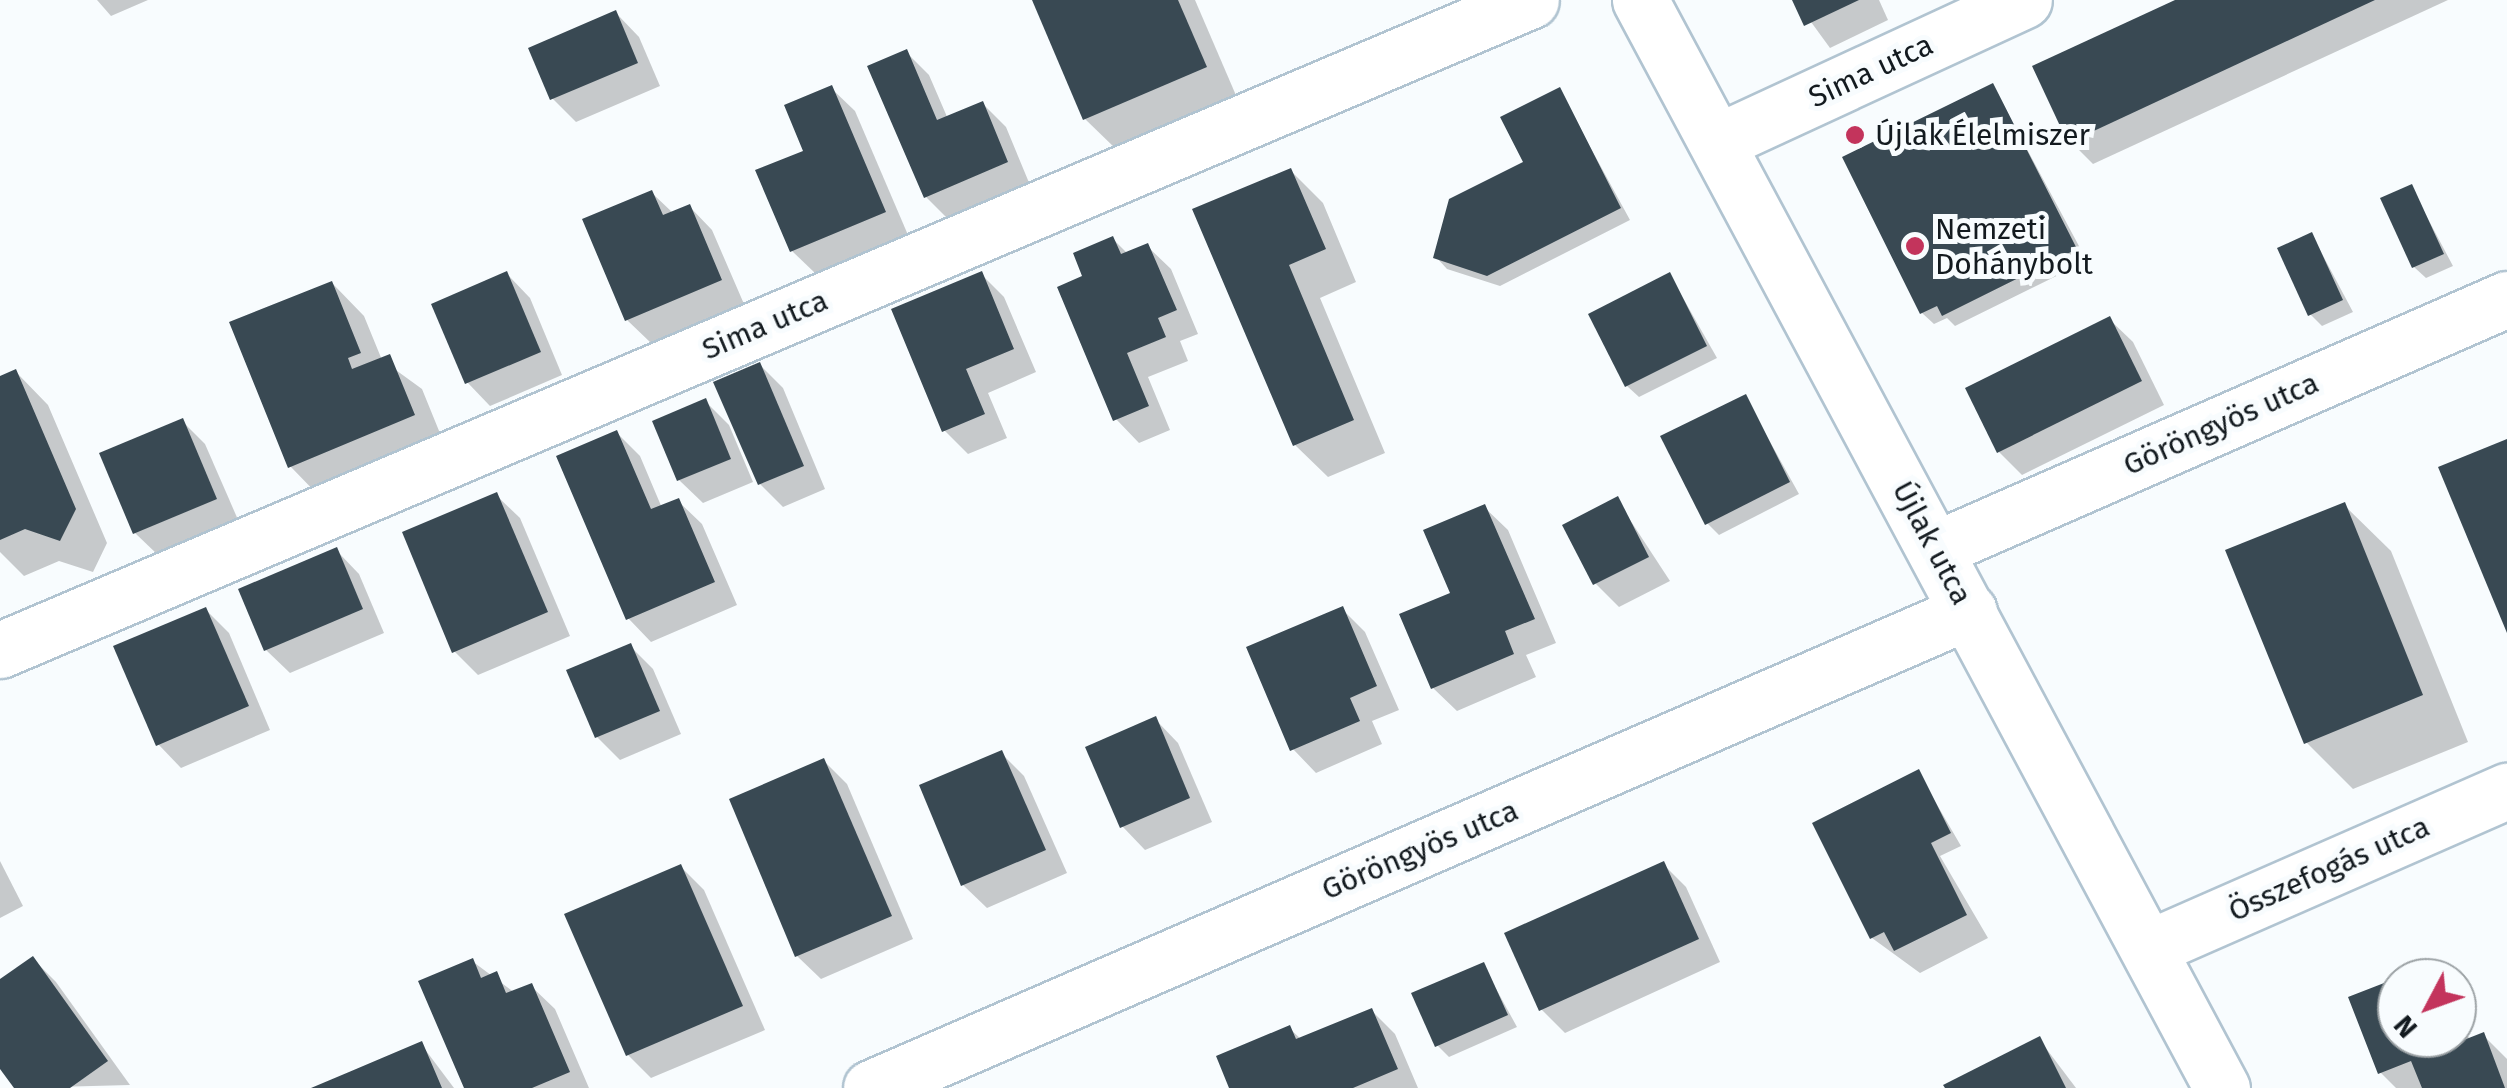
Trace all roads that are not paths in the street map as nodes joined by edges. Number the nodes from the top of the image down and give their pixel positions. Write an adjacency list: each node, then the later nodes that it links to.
1 (1530, 0): 8 (street, Sima utca)
2 (1640, 0): 4 (street, Újlak utca)
3 (2024, 0): 4 (street, Sima utca)
4 (1717, 142): 6 (street, Újlak utca)
5 (2507, 299): 6 (street, Göröngyös utca)
6 (1936, 549): 7 (street, Újlak utca)
7 (1969, 612): 10 (street, Újlak utca); 11 (street, Göröngyös utca)
8 (0, 650)
9 (2507, 791): 10 (street, Összefogás utca)
10 (2150, 947): 12 (street, Újlak utca)
11 (870, 1088)
12 (2222, 1088)

